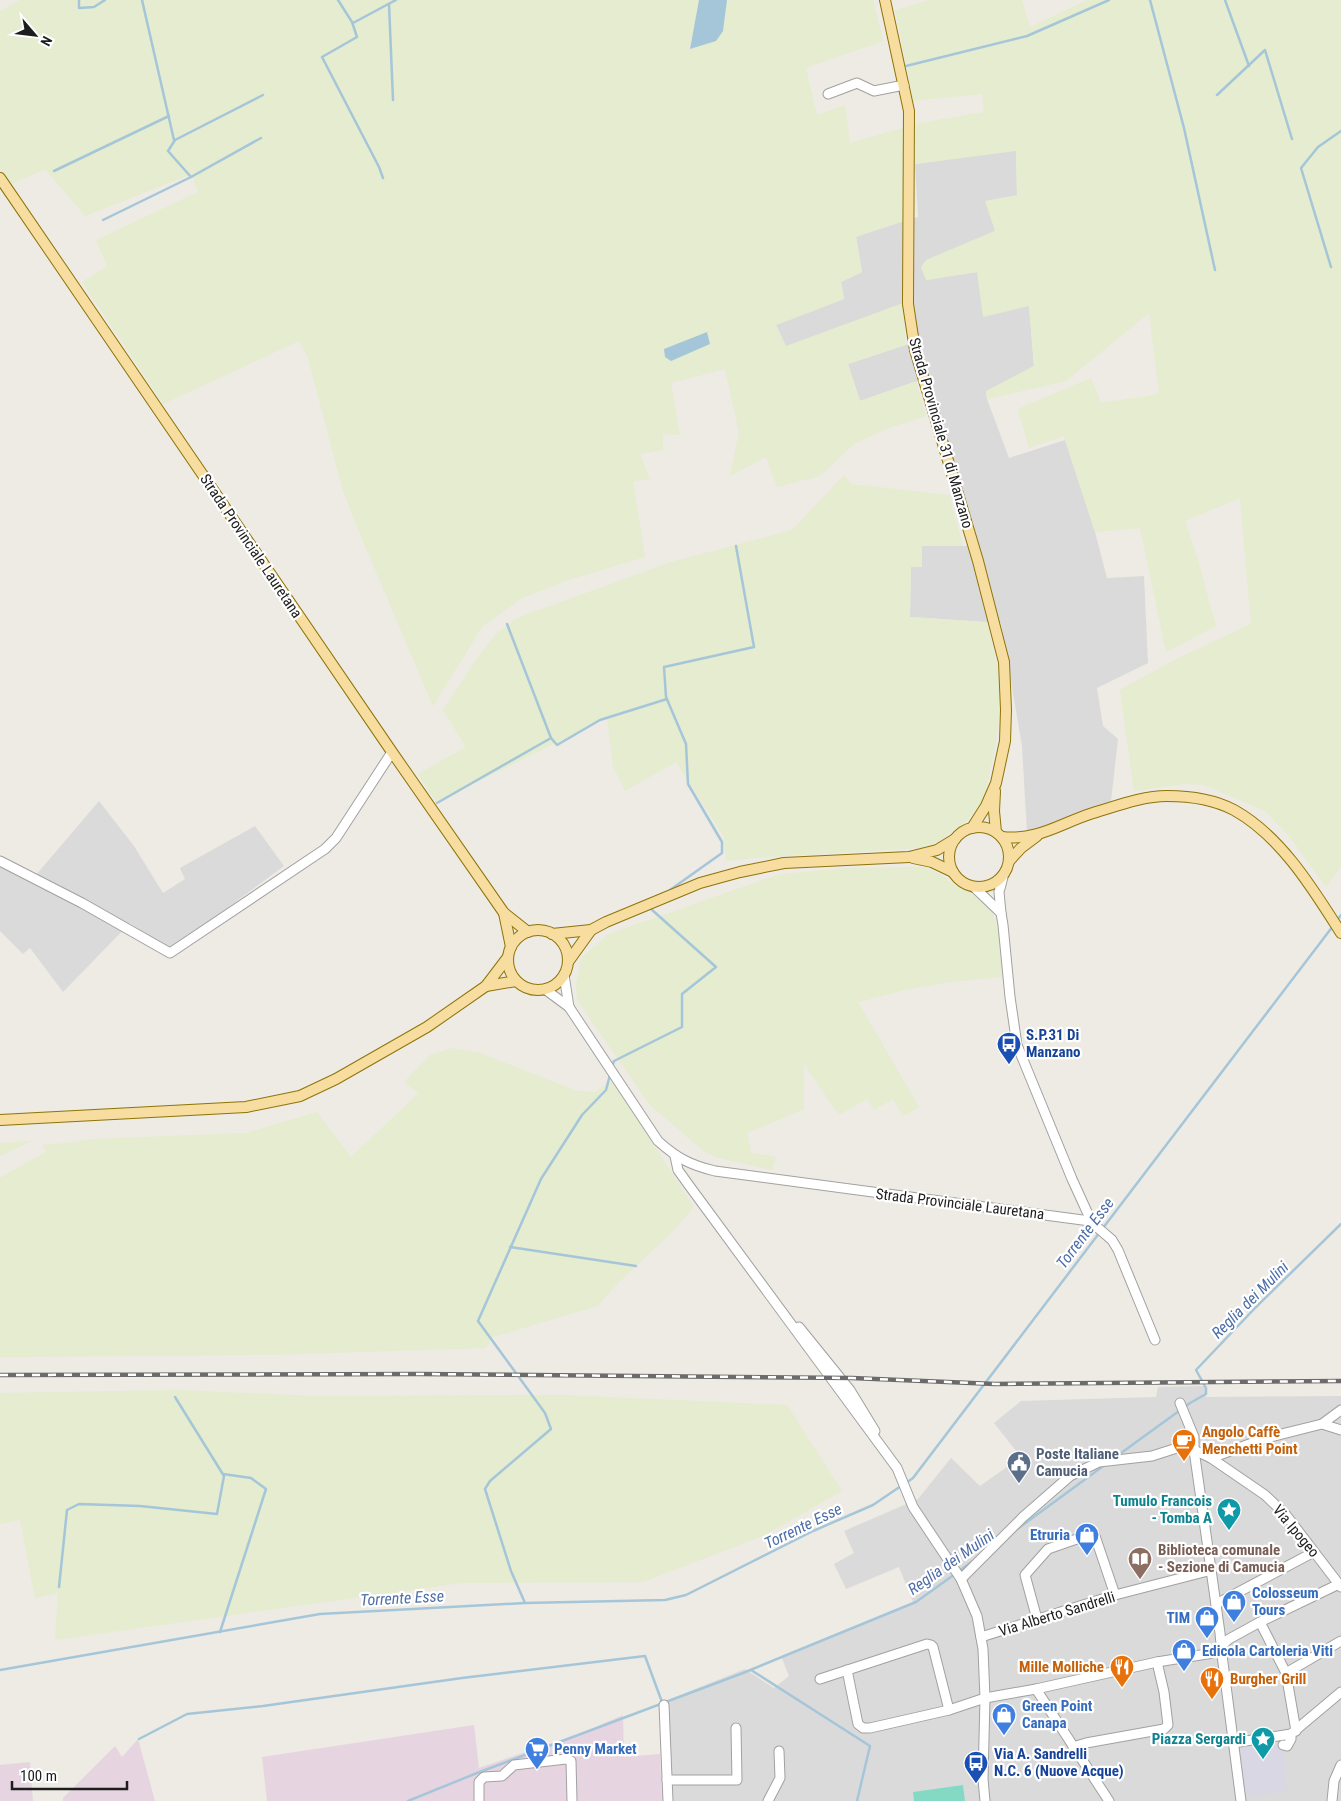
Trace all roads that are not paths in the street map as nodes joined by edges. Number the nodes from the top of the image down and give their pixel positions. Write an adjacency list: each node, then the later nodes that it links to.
1 (885, 0): 2 (main road, Strada Provinciale 31 di Manzano)
2 (904, 85): 3 (street); 6 (main road, Strada Provinciale 31 di Manzano)
3 (828, 94)
4 (0, 178): 5 (main road, Strada Provinciale Lauretana)
5 (392, 752): 13 (street); 17 (main road, Strada Provinciale Lauretana)
6 (996, 783): 7 (main road, Strada Provinciale 31 di Manzano); 9 (main road)
7 (972, 828): 9 (main road); 10 (main road)
8 (1039, 834): 9 (main road); 12 (main road); 21 (main road)
9 (999, 835): 12 (main road)
10 (955, 839): 11 (main road); 14 (main road)
11 (910, 857): 14 (main road); 19 (main road)
12 (1010, 860): 15 (main road)
13 (0, 861)
14 (953, 872): 16 (main road)
15 (1003, 877): 16 (main road); 18 (street)
16 (975, 888): 18 (street)
17 (504, 913): 20 (main road, Strada Provinciale Lauretana); 23 (main road, Strada Provinciale Lauretana)
18 (1000, 913): 34 (street)
19 (591, 930): 22 (main road); 24 (main road, Strada Provinciale Lauretana)
20 (528, 932): 22 (main road); 23 (main road)
21 (1341, 933)
22 (552, 934): 24 (main road)
23 (509, 952): 26 (main road, Strada Provinciale Lauretana); 27 (main road)
24 (568, 962): 25 (main road, Strada Provinciale Lauretana)
25 (564, 975): 28 (main road); 29 (street, Strada Provinciale Lauretana)
26 (516, 981): 27 (main road); 28 (main road, Strada Provinciale Lauretana)
27 (486, 986): 30 (main road)
28 (546, 990): 29 (street, Strada Provinciale Lauretana)
29 (569, 1008): 31 (street, Strada Provinciale Lauretana)
30 (0, 1120)
31 (675, 1156): 32 (street, Strada Provinciale Lauretana); 33 (street, Strada Provinciale Lauretana)
32 (695, 1166): 33 (street); 34 (street, Strada Provinciale Lauretana)
33 (688, 1184): 44 (street, Strada Provinciale Lauretana)
34 (1092, 1223): 35 (street)
35 (1155, 1340)
36 (1180, 1403): 40 (street)
37 (1341, 1410): 38 (street)
38 (1322, 1424): 39 (street); 41 (street)
39 (1341, 1430)
40 (1194, 1450): 41 (street, Via Ipogeo); 43 (street); 44 (street)
41 (1211, 1458): 42 (street, Via Ipogeo)
42 (1314, 1552): 45 (street, Via Ipogeo); 47 (street)
43 (1212, 1570): 46 (street, Via Alberto Sandrelli); 47 (street)
44 (961, 1579): 50 (street, Strada Provinciale Lauretana)
45 (1340, 1586): 49 (street)
46 (1115, 1595): 48 (street, Via Alberto Sandrelli); 48 (street)
47 (1216, 1604): 52 (street)
48 (1037, 1619): 50 (street, Via Alberto Sandrelli)
49 (1260, 1622): 52 (street); 55 (street)
50 (981, 1637): 59 (street, Via Alberto Sandrelli)
51 (1341, 1641): 55 (street)
52 (1221, 1645): 53 (street); 64 (street)
53 (1158, 1662): 57 (street); 66 (street)
54 (847, 1670): 56 (street); 61 (street); 61 (street)
55 (1286, 1673): 63 (street)
56 (820, 1679)
57 (1036, 1689): 59 (street); 66 (street)
58 (1341, 1692): 63 (street)
59 (985, 1698): 61 (street); 69 (street, Via Alberto Sandrelli)
60 (664, 1705): 70 (street)
61 (950, 1710)
62 (736, 1728): 70 (street)
63 (1294, 1733): 64 (street); 65 (street)
64 (1233, 1743): 78 (street)
65 (1283, 1745)
66 (1073, 1747): 77 (street)
67 (779, 1751): 74 (street)
68 (1341, 1765): 79 (street)
69 (983, 1779): 75 (street, Via Alberto Sandrelli); 76 (street, Via Alberto Sandrelli)
70 (667, 1780): 73 (street)
71 (478, 1801): 72 (street)
72 (572, 1801)
73 (668, 1801)
74 (768, 1801)
75 (985, 1801)
76 (990, 1801)
77 (1109, 1801)
78 (1241, 1801)
79 (1332, 1801)

